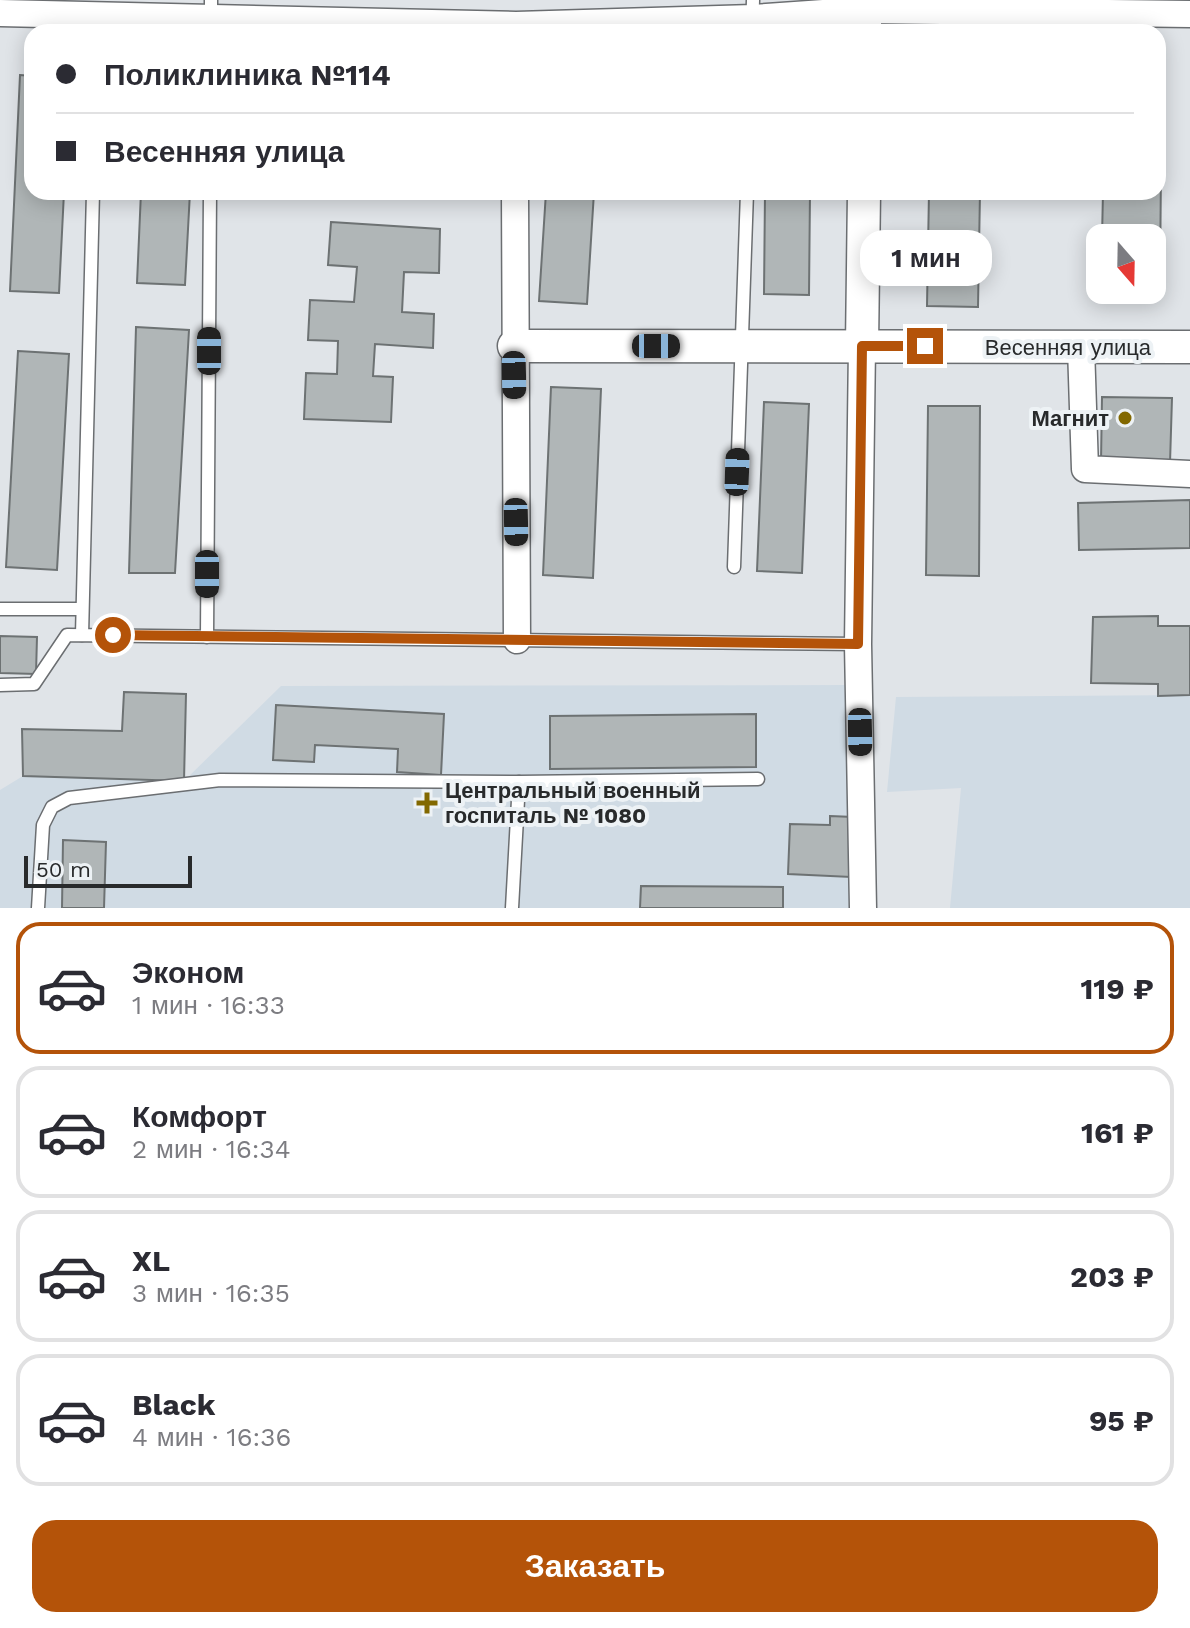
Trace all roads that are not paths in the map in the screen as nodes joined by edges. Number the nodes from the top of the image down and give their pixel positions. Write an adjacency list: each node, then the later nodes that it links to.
1 (1072, 7): 3 (street); 4 (street)
2 (0, 13): 5 (street)
3 (865, 14): 7 (street)
4 (1190, 14)
5 (91, 16): 6 (street)
6 (211, 17): 8 (street)
7 (753, 17): 8 (street)
8 (516, 19)
9 (93, 200): 22 (lane)
10 (210, 200): 24 (lane)
11 (515, 200): 14 (street)
12 (747, 200): 15 (lane)
13 (864, 200): 16 (street)
14 (514, 346): 15 (street, Весенняя улица); 25 (street)
15 (742, 346): 16 (street, Весенняя улица); 20 (lane)
16 (862, 346): 17 (street, Весенняя улица); 26 (street)
17 (1081, 347): 18 (street, Весенняя улица); 19 (street)
18 (1190, 347)
19 (1190, 474)
20 (734, 567)
21 (0, 609): 22 (lane)
22 (82, 609): 23 (lane)
23 (82, 635): 24 (lane); 27 (lane)
24 (207, 637): 25 (lane)
25 (517, 640): 26 (lane)
26 (858, 644): 32 (street)
27 (0, 685)
28 (758, 779): 29 (lane)
29 (519, 782): 30 (lane); 31 (lane)
30 (38, 908)
31 (512, 908)
32 (863, 908)

